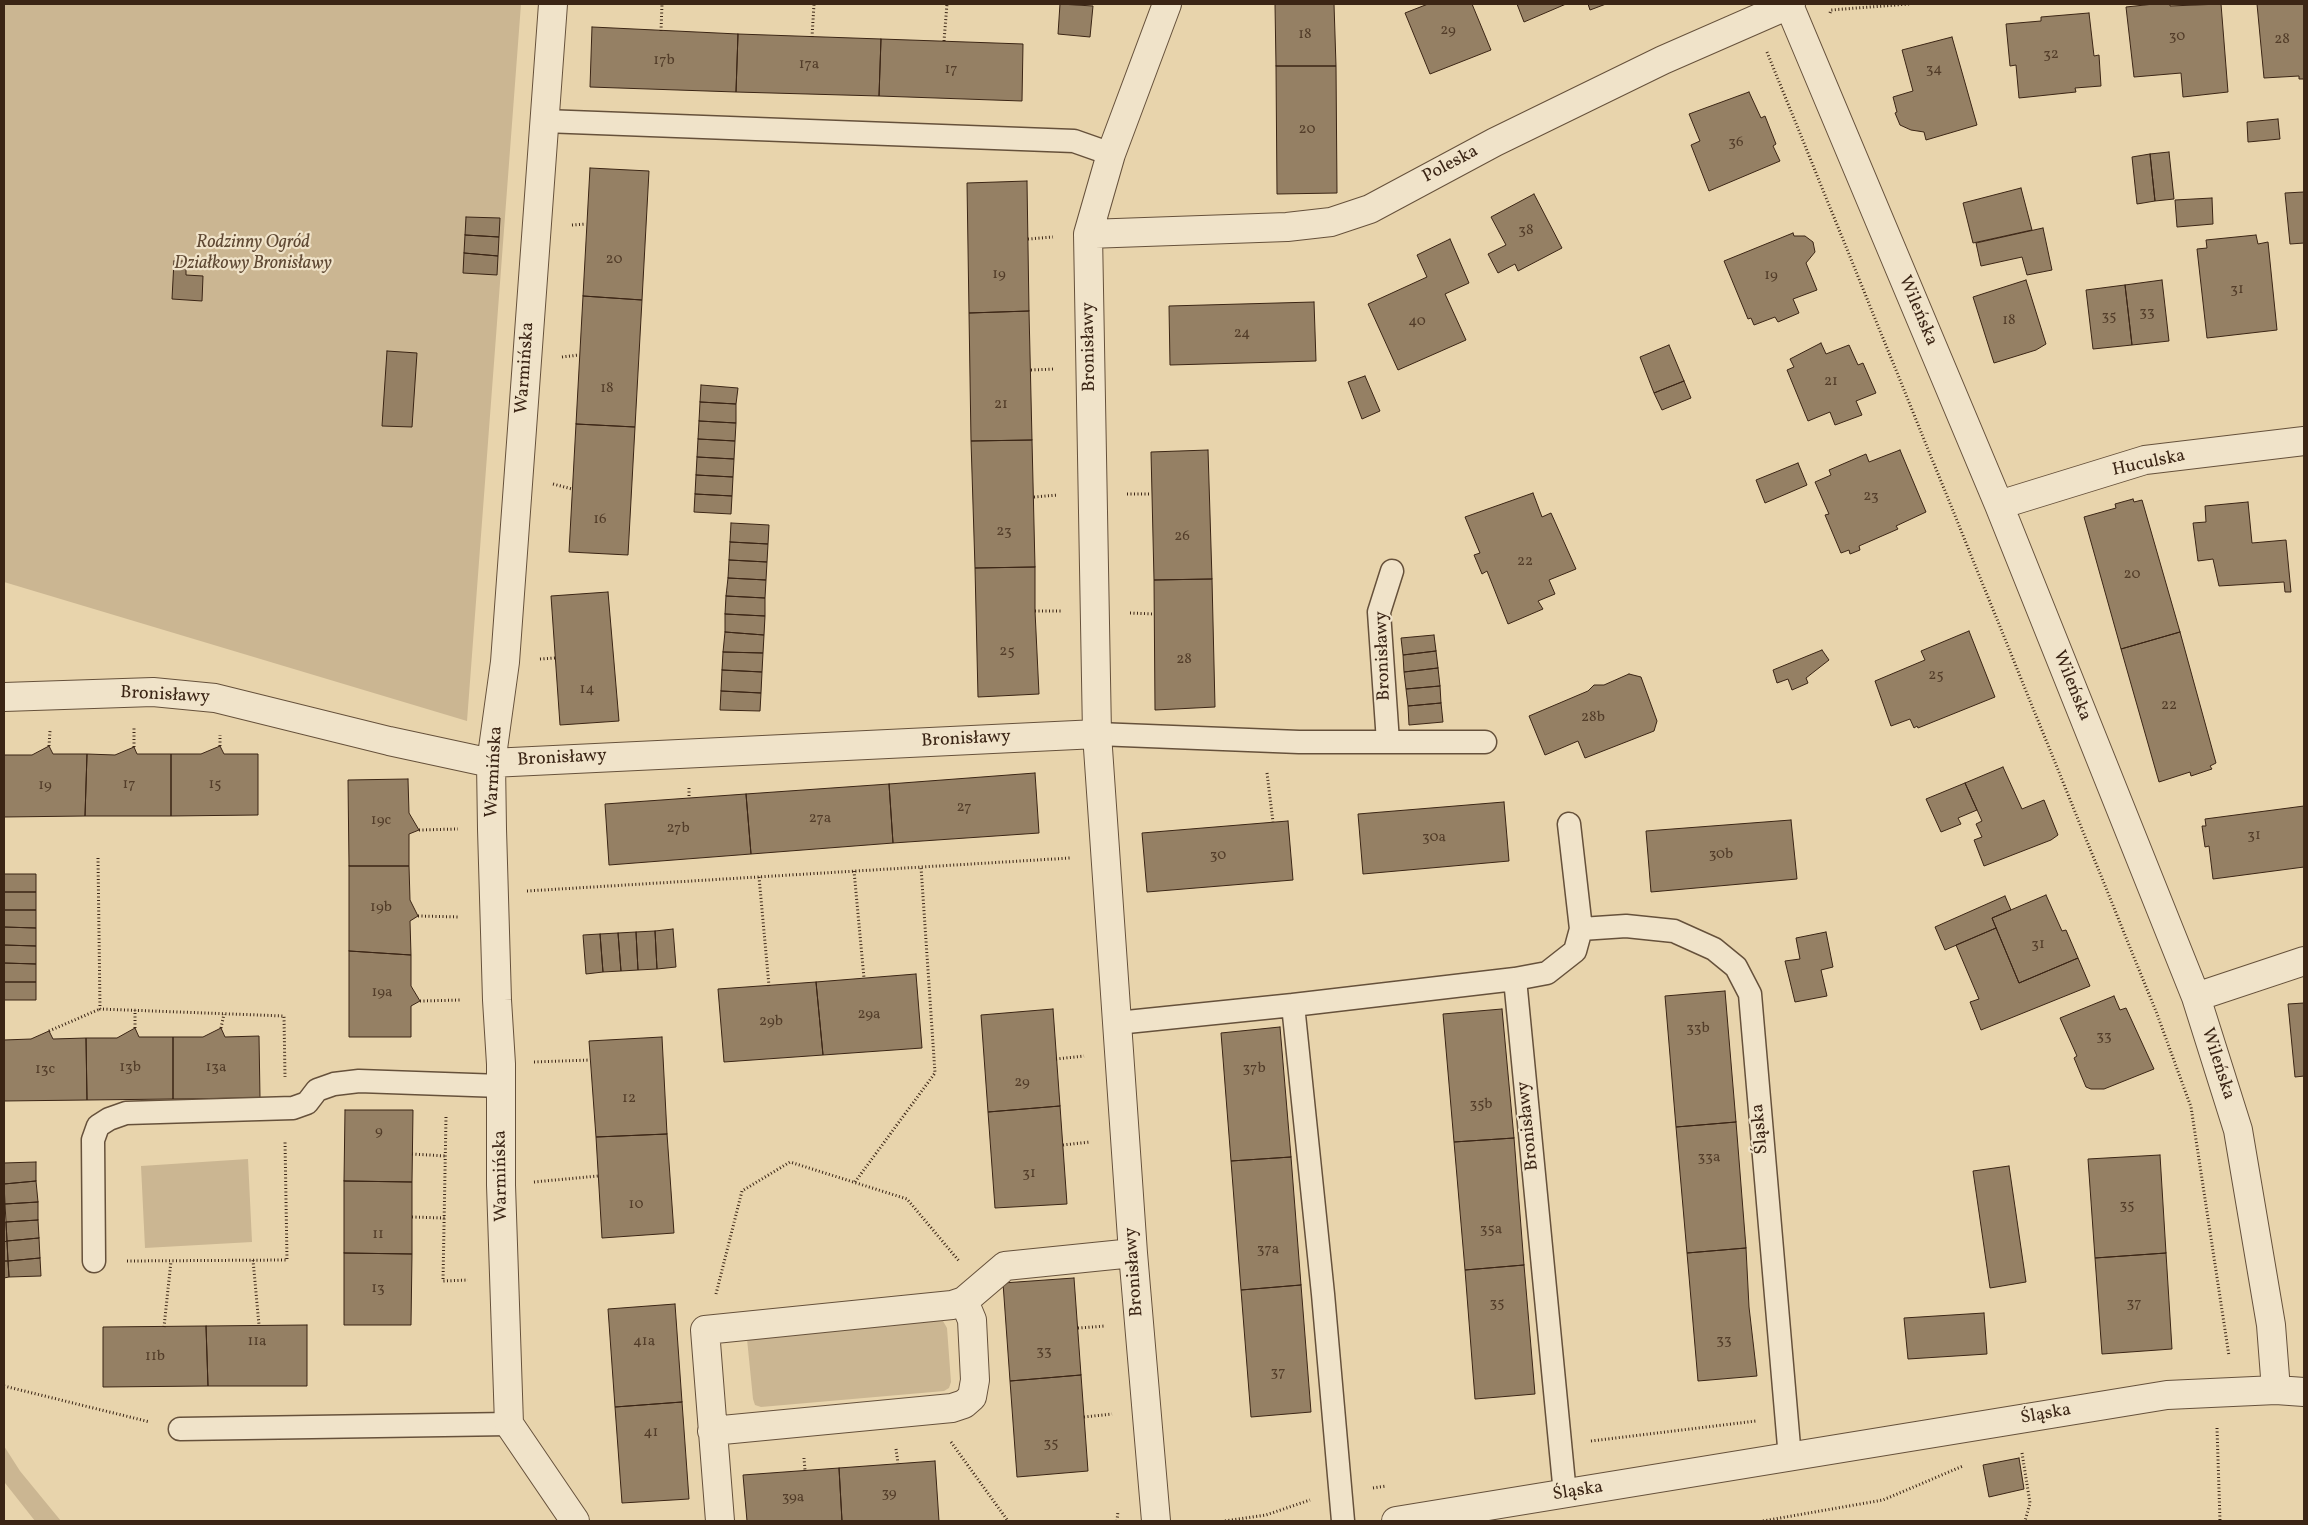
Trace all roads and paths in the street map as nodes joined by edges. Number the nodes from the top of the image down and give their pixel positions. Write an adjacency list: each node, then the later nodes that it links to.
1 (553, 4): 13 (street, Warmińska)
2 (662, 4): 10 (path)
3 (814, 4): 11 (path)
4 (947, 4): 12 (path)
5 (1167, 4): 14 (street, Bronisławy)
6 (1790, 4): 9 (street, Poleska); 17 (street, Wileńska)
7 (1909, 4): 8 (path)
8 (1829, 19)
9 (1754, 20): 15 (street, Poleska); 75 (path)
10 (661, 31)
11 (812, 37)
12 (944, 41)
13 (544, 120): 14 (lane); 24 (street, Warmińska)
14 (1110, 154): 15 (street, Bronisławy)
15 (1088, 234): 20 (street, Bronisławy)
16 (2304, 441): 17 (street, Huculska)
17 (1999, 505): 38 (street, Wileńska)
18 (1392, 571): 22 (lane, Bronisławy)
19 (4, 697): 24 (street, Bronisławy)
20 (1097, 734): 21 (lane, Bronisławy); 24 (street, Bronisławy); 45 (street, Bronisławy)
21 (1264, 740): 22 (lane, Bronisławy); 25 (path)
22 (1388, 742): 23 (lane, Bronisławy)
23 (1485, 742)
24 (491, 763): 32 (street, Warmińska)
25 (1273, 822)
26 (1569, 824): 33 (lane)
27 (1076, 857): 29 (path)
28 (98, 858): 42 (path)
29 (920, 867): 30 (path); 60 (path)
30 (854, 871): 31 (path); 35 (path)
31 (759, 877): 32 (path); 37 (path)
32 (495, 893): 40 (street, Warmińska)
33 (1581, 929): 36 (lane); 89 (lane, Śląska)
34 (2304, 961): 38 (street)
35 (864, 978)
36 (1515, 979): 41 (lane); 91 (lane, Bronisławy)
37 (769, 986)
38 (2196, 998): 77 (street, Wileńska)
39 (420, 1000): 40 (path)
40 (497, 1000): 52 (street, Warmińska)
41 (1293, 1005): 45 (lane); 96 (lane)
42 (100, 1009): 43 (path); 48 (path)
43 (135, 1010): 44 (path); 46 (path)
44 (224, 1014): 47 (path); 54 (path)
45 (1117, 1023): 64 (street, Bronisławy)
46 (134, 1028)
47 (221, 1028)
48 (49, 1031)
49 (1088, 1055): 50 (path)
50 (1056, 1059)
51 (590, 1060): 52 (path)
52 (501, 1075): 53 (lane); 61 (street, Warmińska)
53 (447, 1084): 54 (lane); 58 (path)
54 (285, 1108): 65 (path); 66 (lane)
55 (1093, 1142): 56 (path)
56 (1063, 1145)
57 (412, 1154): 58 (path)
58 (446, 1156): 63 (path)
59 (598, 1176): 61 (path)
60 (855, 1182): 69 (path); 74 (path)
61 (501, 1185): 68 (street, Warmińska)
62 (412, 1217): 63 (path)
63 (444, 1218): 68 (path)
64 (1133, 1253): 69 (street); 95 (street, Bronisławy)
65 (254, 1260): 67 (path); 70 (path)
66 (94, 1261): 67 (path)
67 (171, 1261): 72 (path)
68 (506, 1279): 81 (street, Warmińska)
69 (973, 1294): 74 (street); 84 (street)
70 (259, 1325)
71 (1106, 1326): 73 (path)
72 (164, 1327)
73 (1078, 1328)
74 (705, 1330): 84 (street)
75 (2229, 1356)
76 (4, 1386): 83 (path)
77 (2276, 1390): 78 (street, Śląska); 89 (street, Śląska)
78 (2304, 1392)
79 (1112, 1414): 80 (path)
80 (1084, 1417)
81 (509, 1424): 83 (lane); 92 (street)
82 (2208, 1425): 100 (path)
83 (180, 1429)
84 (712, 1430): 93 (street)
85 (942, 1443): 94 (path)
86 (905, 1447): 87 (path)
87 (887, 1448)
88 (2022, 1450): 99 (path)
89 (1790, 1458): 91 (street, Śląska)
90 (1968, 1464): 98 (path)
91 (1565, 1494): 97 (street, Śląska)
92 (575, 1521)
93 (720, 1521)
94 (1008, 1521)
95 (1156, 1521)
96 (1343, 1521)
97 (1396, 1521)
98 (1763, 1521)
99 (2025, 1521)
100 (2220, 1521)

